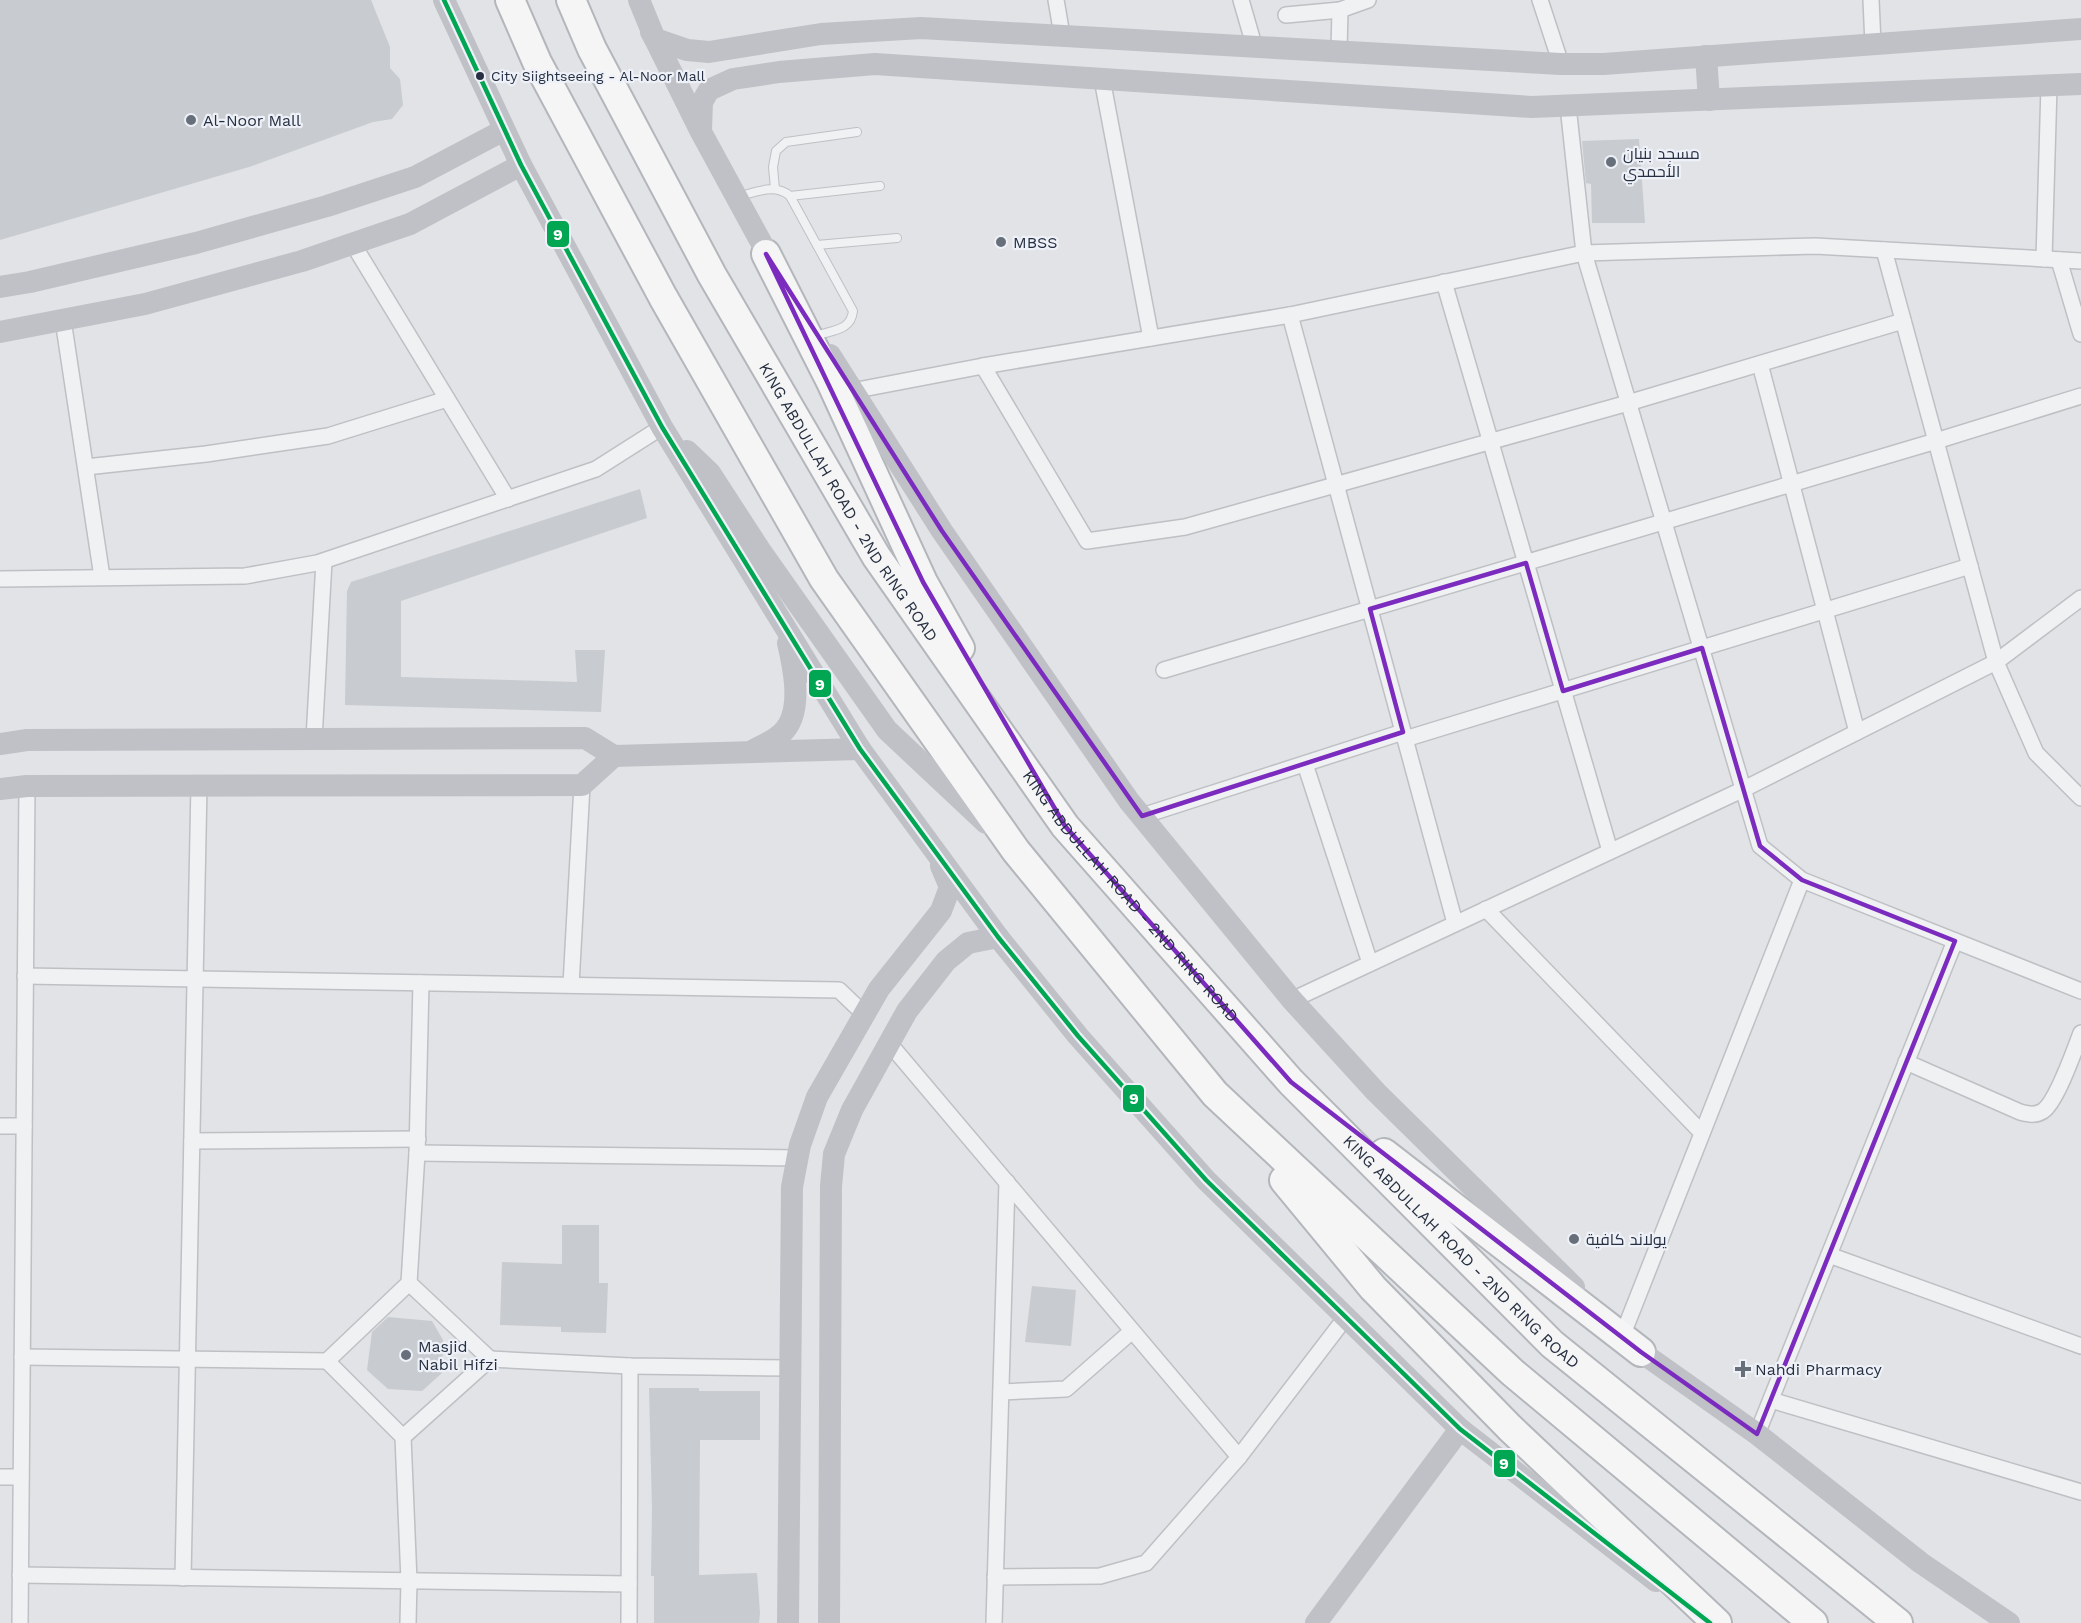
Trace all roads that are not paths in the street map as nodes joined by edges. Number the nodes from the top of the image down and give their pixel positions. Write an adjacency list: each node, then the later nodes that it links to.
1 (444, 0): 28 (street)
2 (510, 0): 96 (highway)
3 (571, 0): 95 (highway, KING ABDULLAH ROAD - 2ND RING ROAD)
4 (632, 0): 16 (street)
5 (639, 0): 16 (street)
6 (1056, 0): 15 (street)
7 (1241, 0): 18 (street)
8 (1368, 0): 11 (street)
9 (1540, 0): 21 (street)
10 (1871, 0): 17 (street)
11 (1340, 10): 12 (street); 19 (street)
12 (1286, 15)
13 (2081, 29): 17 (street)
14 (829, 33): 15 (street); 16 (street); 22 (street)
15 (1062, 35): 18 (street)
16 (655, 39): 29 (street)
17 (1873, 44): 20 (street)
18 (1254, 45): 19 (street)
19 (1339, 50): 21 (street)
20 (1706, 56): 21 (street); 26 (street)
21 (1561, 64)
22 (832, 69): 23 (street); 29 (street)
23 (1102, 79): 27 (street); 52 (street)
24 (2081, 84): 25 (street)
25 (2049, 86): 26 (street); 42 (street)
26 (1709, 100): 27 (street)
27 (1568, 106): 40 (street)
28 (504, 130): 31 (street); 45 (street)
29 (701, 132): 35 (street)
30 (857, 132): 33 (lane)
31 (521, 165): 37 (street); 59 (street)
32 (880, 186): 34 (lane)
33 (775, 189): 34 (lane); 35 (lane)
34 (790, 196): 38 (lane)
35 (736, 197): 41 (street)
36 (897, 238): 38 (lane)
37 (353, 244): 47 (street); 57 (street)
38 (817, 245): 51 (lane)
39 (1884, 250): 40 (street); 42 (street); 48 (street)
40 (1584, 253): 44 (street); 58 (street)
41 (766, 254): 51 (street); 95 (highway)
42 (2051, 260): 43 (street); 50 (street)
43 (2081, 261)
44 (1444, 282): 46 (street); 60 (street)
45 (0, 287)
46 (1290, 315): 52 (street); 63 (street)
47 (63, 320): 49 (street); 62 (street)
48 (1903, 321): 53 (street); 61 (street)
49 (0, 332)
50 (2081, 334)
51 (818, 335): 55 (street)
52 (1151, 338): 54 (street)
53 (1760, 364): 58 (street); 64 (street)
54 (983, 366): 55 (street); 63 (street)
55 (852, 391): 94 (street)
56 (2081, 396): 61 (street)
57 (447, 399): 62 (street); 65 (street)
58 (1628, 403): 60 (street); 66 (street)
59 (662, 427): 65 (street); 75 (street); 96 (street)
60 (1491, 441): 63 (street); 68 (street)
61 (1936, 441): 64 (street); 69 (street)
62 (86, 467): 70 (street)
63 (1336, 484): 73 (street)
64 (1792, 484): 66 (street); 74 (street)
65 (508, 499): 67 (street)
66 (1664, 522): 68 (street); 76 (street)
67 (324, 561): 70 (street); 82 (street)
68 (1526, 563): 73 (street); 79 (street)
69 (1971, 566): 74 (street); 77 (street)
70 (102, 577): 71 (street)
71 (0, 579)
72 (2081, 598): 77 (street)
73 (1370, 609): 78 (street); 81 (street)
74 (1825, 611): 76 (street); 80 (street)
75 (785, 627): 84 (street); 85 (street)
76 (1702, 648): 79 (street); 92 (street)
77 (1996, 662): 80 (street); 93 (street)
78 (1164, 670)
79 (1563, 691): 81 (street); 97 (street)
80 (1857, 732): 92 (street)
81 (1404, 736): 87 (street); 101 (street)
82 (314, 739): 83 (street); 86 (street)
83 (0, 744)
84 (860, 749): 85 (street); 98 (street)
85 (749, 752): 86 (street)
86 (614, 756): 89 (street)
87 (1305, 764): 94 (street); 104 (street)
88 (199, 785): 89 (street); 90 (street); 106 (street)
89 (582, 785): 108 (street)
90 (27, 786): 91 (street); 105 (street)
91 (0, 789)
92 (1744, 789): 97 (street); 99 (street)
93 (2081, 798)
94 (1142, 816): 110 (street)
95 (1065, 826): 115 (highway, KING ABDULLAH ROAD - 2ND RING ROAD)
96 (1016, 851): 116 (highway)
97 (1610, 851): 100 (street)
98 (935, 854): 102 (street); 111 (street)
99 (1802, 880): 103 (street); 119 (street)
100 (1486, 909): 101 (street); 119 (street)
101 (1455, 923): 104 (street)
102 (998, 937): 113 (street); 126 (street)
103 (1955, 941): 109 (street); 114 (street)
104 (1370, 963): 110 (street)
105 (25, 976): 106 (street); 118 (street)
106 (195, 979): 107 (street); 120 (street)
107 (421, 983): 108 (street); 121 (street)
108 (571, 985): 111 (street)
109 (2081, 991)
110 (1292, 1000): 128 (street)
111 (864, 1014): 113 (street); 122 (street)
112 (2081, 1033): 114 (street)
113 (889, 1043): 123 (street); 154 (street)
114 (1906, 1062): 124 (street)
115 (1291, 1082): 128 (highway); 160 (highway, KING ABDULLAH ROAD - 2ND RING ROAD)
116 (1215, 1094): 158 (highway); 159 (highway)
117 (0, 1126): 118 (street)
118 (24, 1126): 130 (street)
119 (1702, 1133): 128 (street)
120 (192, 1141): 121 (street); 131 (street)
121 (418, 1146): 122 (street); 125 (street)
122 (798, 1158): 135 (street)
123 (1007, 1182): 127 (street); 136 (street)
124 (1829, 1255): 129 (street); 137 (street)
125 (409, 1283): 132 (street); 133 (street)
126 (1346, 1317): 138 (street); 141 (street)
127 (1132, 1331): 136 (street); 141 (street)
128 (1632, 1343): 139 (street)
129 (2081, 1346)
130 (22, 1357): 131 (street); 143 (street)
131 (188, 1359): 133 (street); 147 (street)
132 (490, 1359): 134 (street); 140 (street)
133 (327, 1361): 140 (street)
134 (630, 1366): 135 (street); 149 (street)
135 (790, 1368): 153 (street)
136 (1001, 1392): 146 (street)
137 (1771, 1400): 139 (street); 144 (street)
138 (1460, 1429): 156 (street); 157 (street)
139 (1758, 1434): 161 (street)
140 (403, 1437): 148 (street)
141 (1239, 1457): 146 (street)
142 (0, 1477): 143 (street)
143 (21, 1477): 145 (street)
144 (2081, 1492)
145 (20, 1575): 147 (street); 150 (street)
146 (995, 1577): 155 (street)
147 (183, 1578): 148 (street)
148 (409, 1581): 149 (street); 151 (street)
149 (629, 1584): 152 (street)
150 (20, 1623)
151 (408, 1623)
152 (629, 1623)
153 (788, 1623)
154 (829, 1623)
155 (994, 1623)
156 (1316, 1623)
157 (1710, 1623)
158 (1717, 1623)
159 (1813, 1623)
160 (1898, 1623)
161 (2009, 1623)

